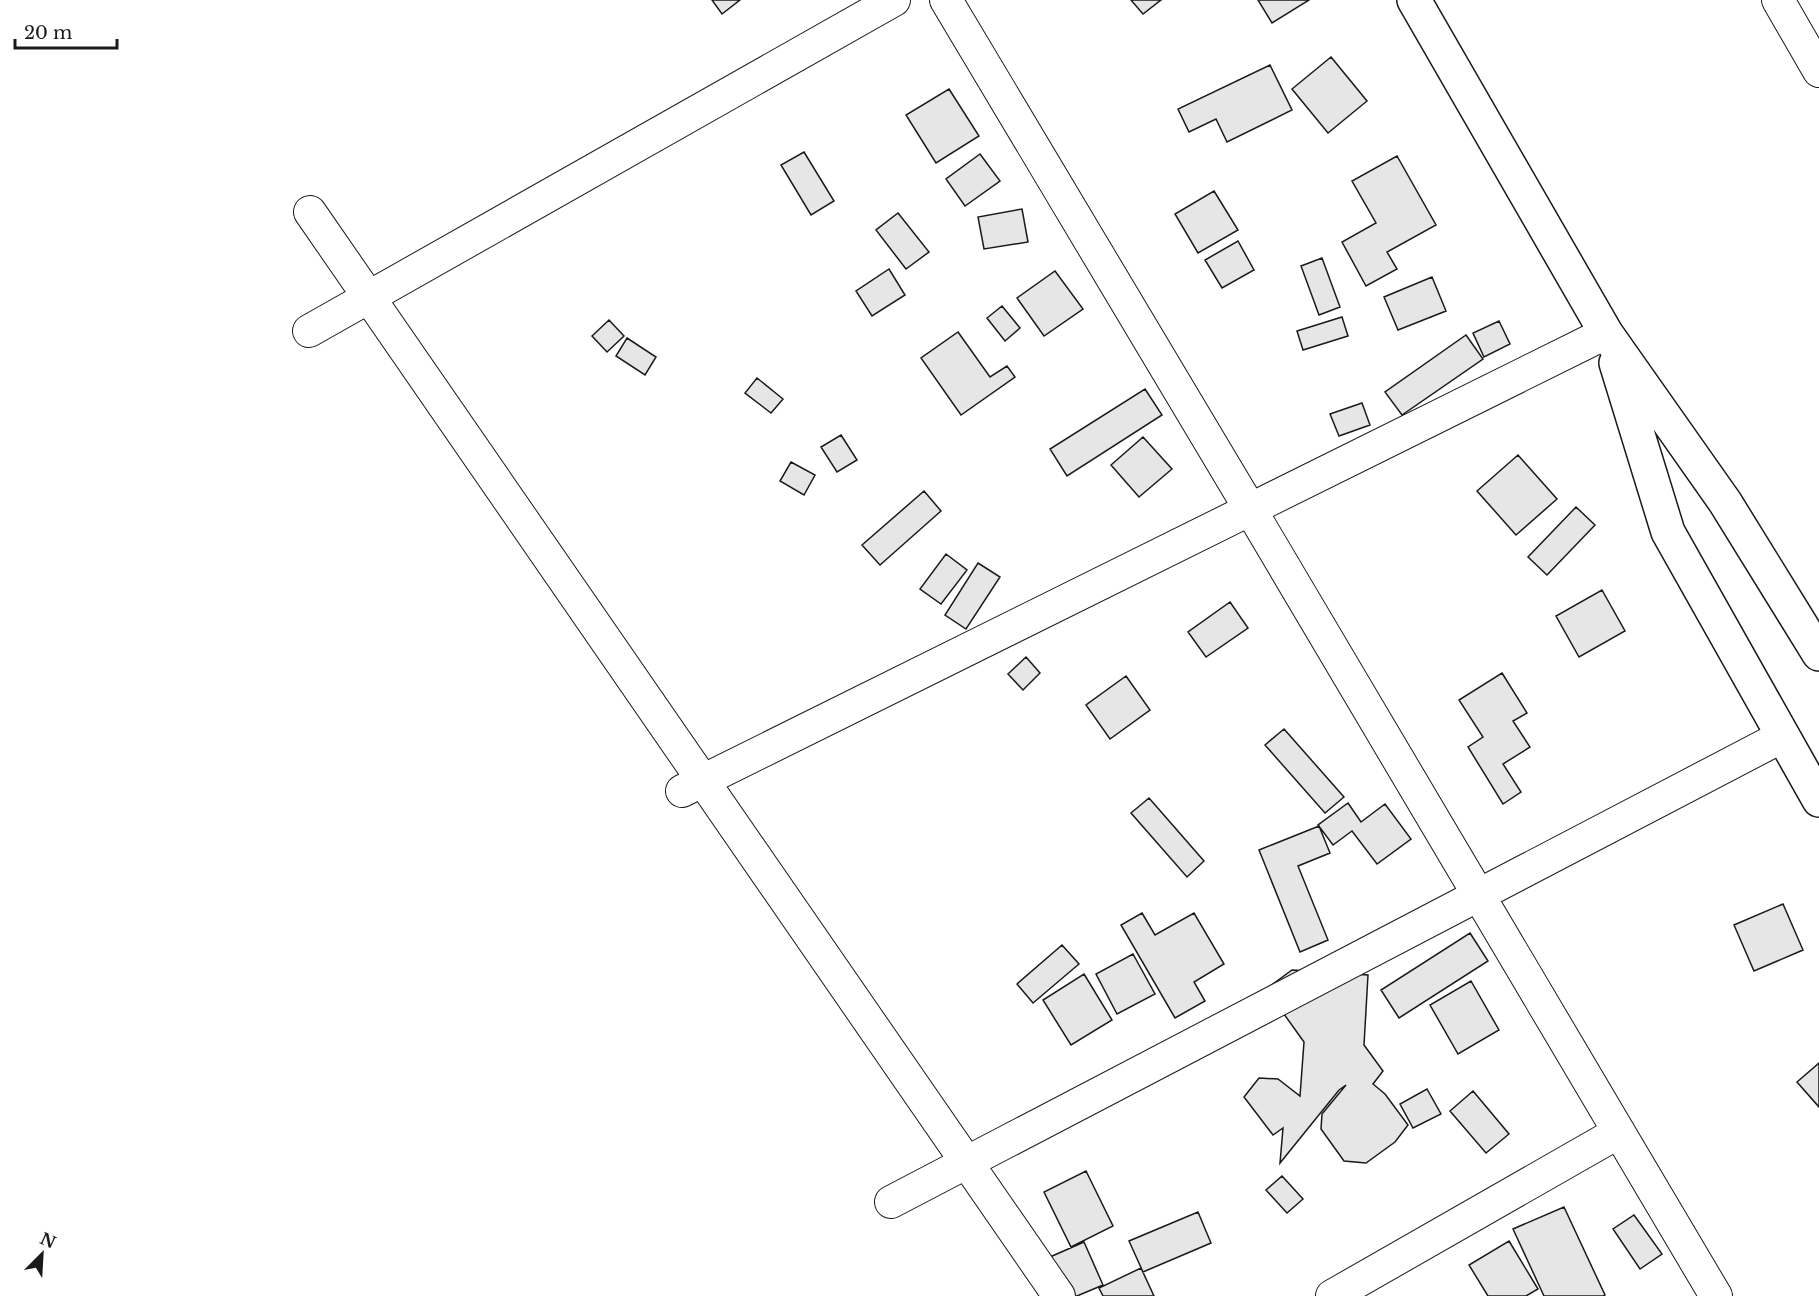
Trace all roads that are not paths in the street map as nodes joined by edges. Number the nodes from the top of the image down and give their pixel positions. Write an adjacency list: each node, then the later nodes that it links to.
1 (894, 0): 7 (street)
2 (946, 0): 10 (street)
3 (1414, 0): 9 (street)
4 (1778, 0): 5 (street)
5 (1819, 71)
6 (310, 212): 7 (street)
7 (369, 297): 8 (street); 13 (street)
8 (309, 331)
9 (1606, 333): 10 (street); 11 (street); 12 (street)
10 (1250, 509): 13 (street); 15 (street)
11 (1819, 654)
12 (1783, 736): 14 (street); 15 (street)
13 (693, 786): 17 (street)
14 (1819, 800)
15 (1479, 895): 16 (street); 17 (street)
16 (1619, 1132): 20 (street); 21 (street)
17 (966, 1162): 18 (street); 19 (street)
18 (891, 1202)
19 (1059, 1296)
20 (1332, 1296)
21 (1716, 1296)

